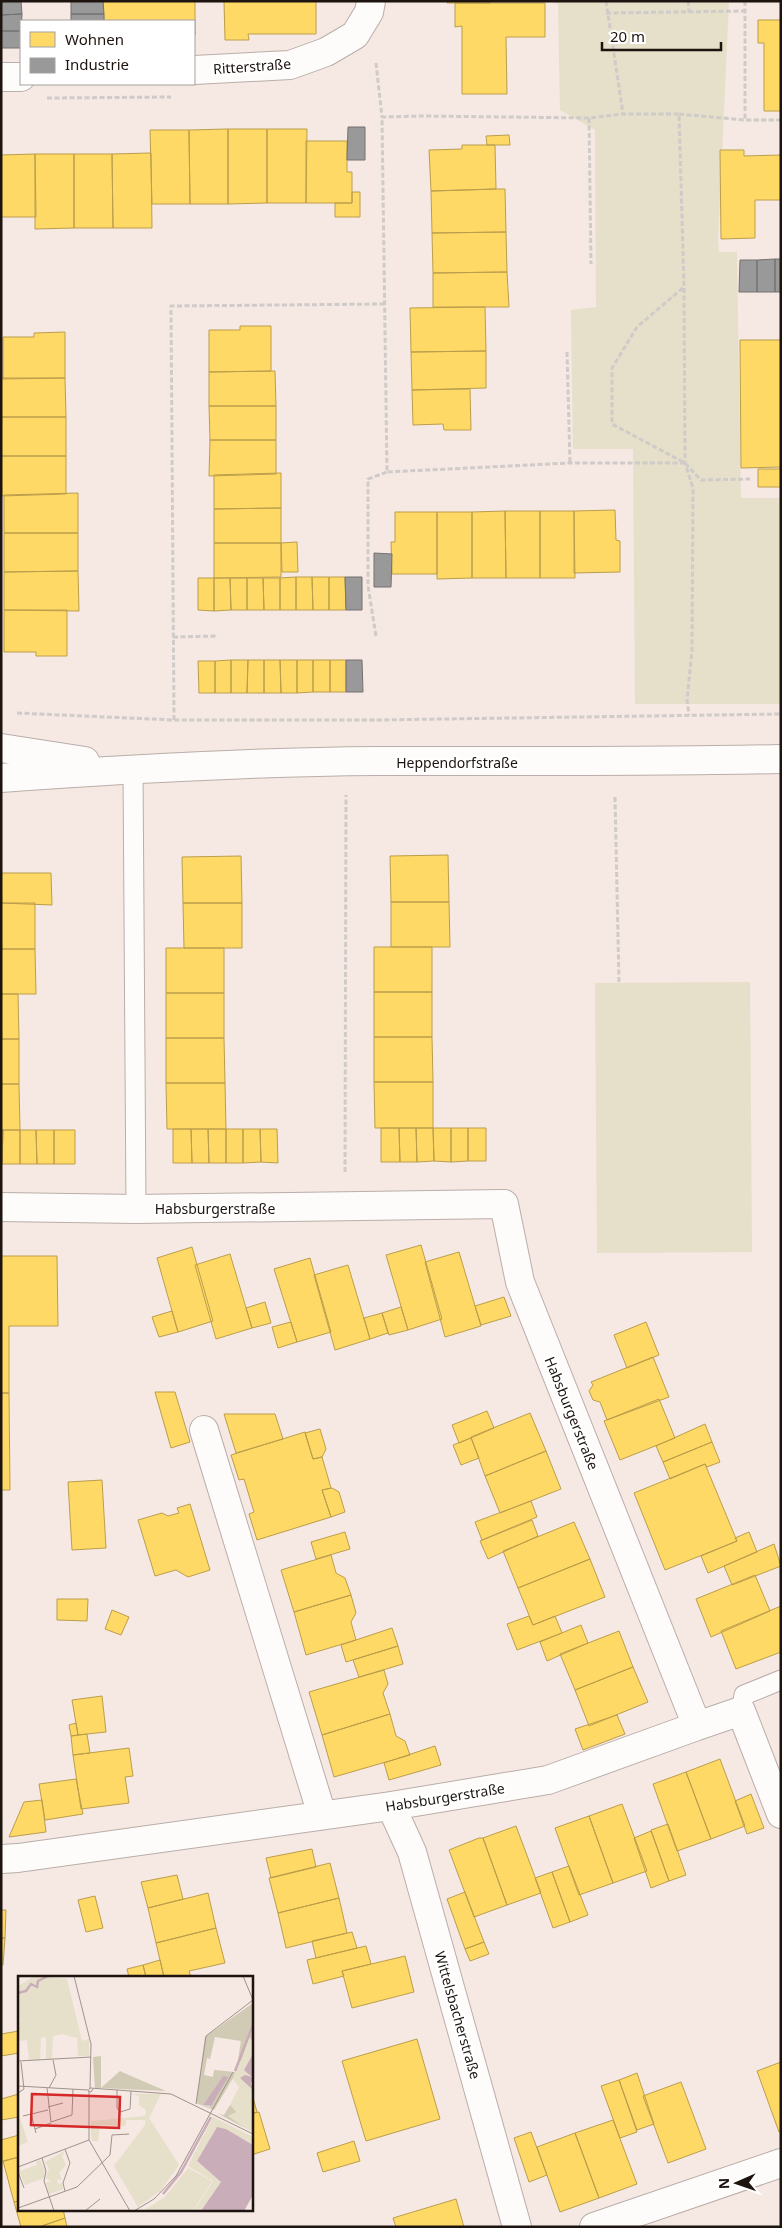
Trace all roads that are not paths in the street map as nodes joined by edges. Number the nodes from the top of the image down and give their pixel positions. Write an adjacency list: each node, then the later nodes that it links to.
1 (371, 1): 2 (street, Ritterstraße)
2 (195, 70)
3 (1, 77): 4 (street)
4 (20, 77)
5 (1, 748): 7 (street, Heppendorfstraße)
6 (781, 759): 7 (street, Heppendorfstraße)
7 (133, 768): 8 (street, Heppendorfstraße); 10 (lane)
8 (1, 778)
9 (1, 1207): 10 (street, Habsburgerstraße)
10 (136, 1209): 14 (street, Habsburgerstraße)
11 (204, 1430): 17 (street)
12 (781, 1680): 13 (lane)
13 (740, 1711): 14 (street); 16 (street)
14 (697, 1726): 15 (street, Habsburgerstraße)
15 (391, 1806): 17 (street, Habsburgerstraße); 20 (street, Wittelsbacherstraße)
16 (781, 1814)
17 (322, 1815): 18 (street, Habsburgerstraße)
18 (1, 1859)
19 (781, 2163): 21 (street)
20 (517, 2227)
21 (594, 2227)

